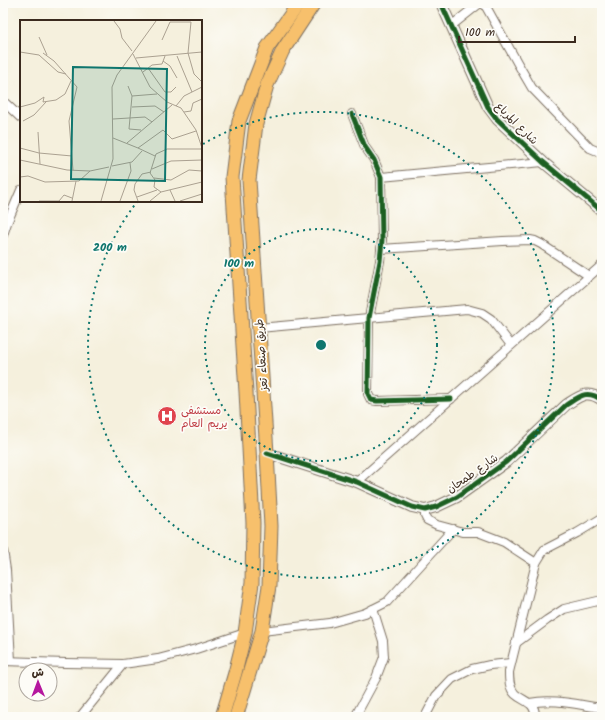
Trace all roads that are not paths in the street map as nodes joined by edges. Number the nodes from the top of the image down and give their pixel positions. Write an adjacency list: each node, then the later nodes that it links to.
1 (298, 3): 24 (highway, طريق صنعاء تعز)
2 (314, 3): 20 (highway, طريق صنعاء تعز)
3 (441, 3): 6 (street, شارع المرباع)
4 (480, 3): 6 (street)
5 (484, 3): 10 (street)
6 (451, 26): 11 (street, شارع المرباع)
7 (3, 101): 9 (street)
8 (352, 114): 12 (street)
9 (20, 117)
10 (602, 153)
11 (544, 162): 12 (street); 14 (street, شارع المرباع)
12 (381, 176): 16 (street)
13 (20, 192): 15 (street)
14 (602, 211)
15 (3, 235)
16 (381, 249): 18 (street); 19 (street)
17 (602, 265): 18 (street)
18 (589, 276): 21 (street)
19 (369, 318): 20 (street); 21 (street); 22 (street)
20 (259, 328): 25 (highway, طريق صنعاء تعز)
21 (511, 345): 22 (street)
22 (451, 399): 26 (street)
23 (602, 400): 27 (street, شارع طمحان)
24 (249, 452): 25 (highway); 36 (highway, طريق صنعاء تعز)
25 (267, 453): 26 (street); 35 (highway, طريق صنعاء تعز)
26 (357, 482): 27 (street)
27 (425, 510): 29 (street)
28 (602, 518): 31 (street)
29 (453, 529): 31 (street); 34 (street)
30 (3, 550): 32 (street)
31 (536, 563): 37 (street)
32 (4, 570): 38 (street)
33 (602, 600): 37 (street)
34 (373, 609): 35 (street); 46 (street)
35 (262, 632): 45 (highway, طريق صنعاء تعز)
36 (245, 633): 40 (street); 44 (highway, طريق صنعاء تعز)
37 (516, 643): 39 (street)
38 (7, 661): 40 (street)
39 (511, 663): 41 (street); 47 (street)
40 (123, 664): 43 (street)
41 (530, 703): 42 (street); 48 (street)
42 (602, 708)
43 (80, 717)
44 (222, 717)
45 (236, 717)
46 (355, 717)
47 (425, 717)
48 (535, 717)

